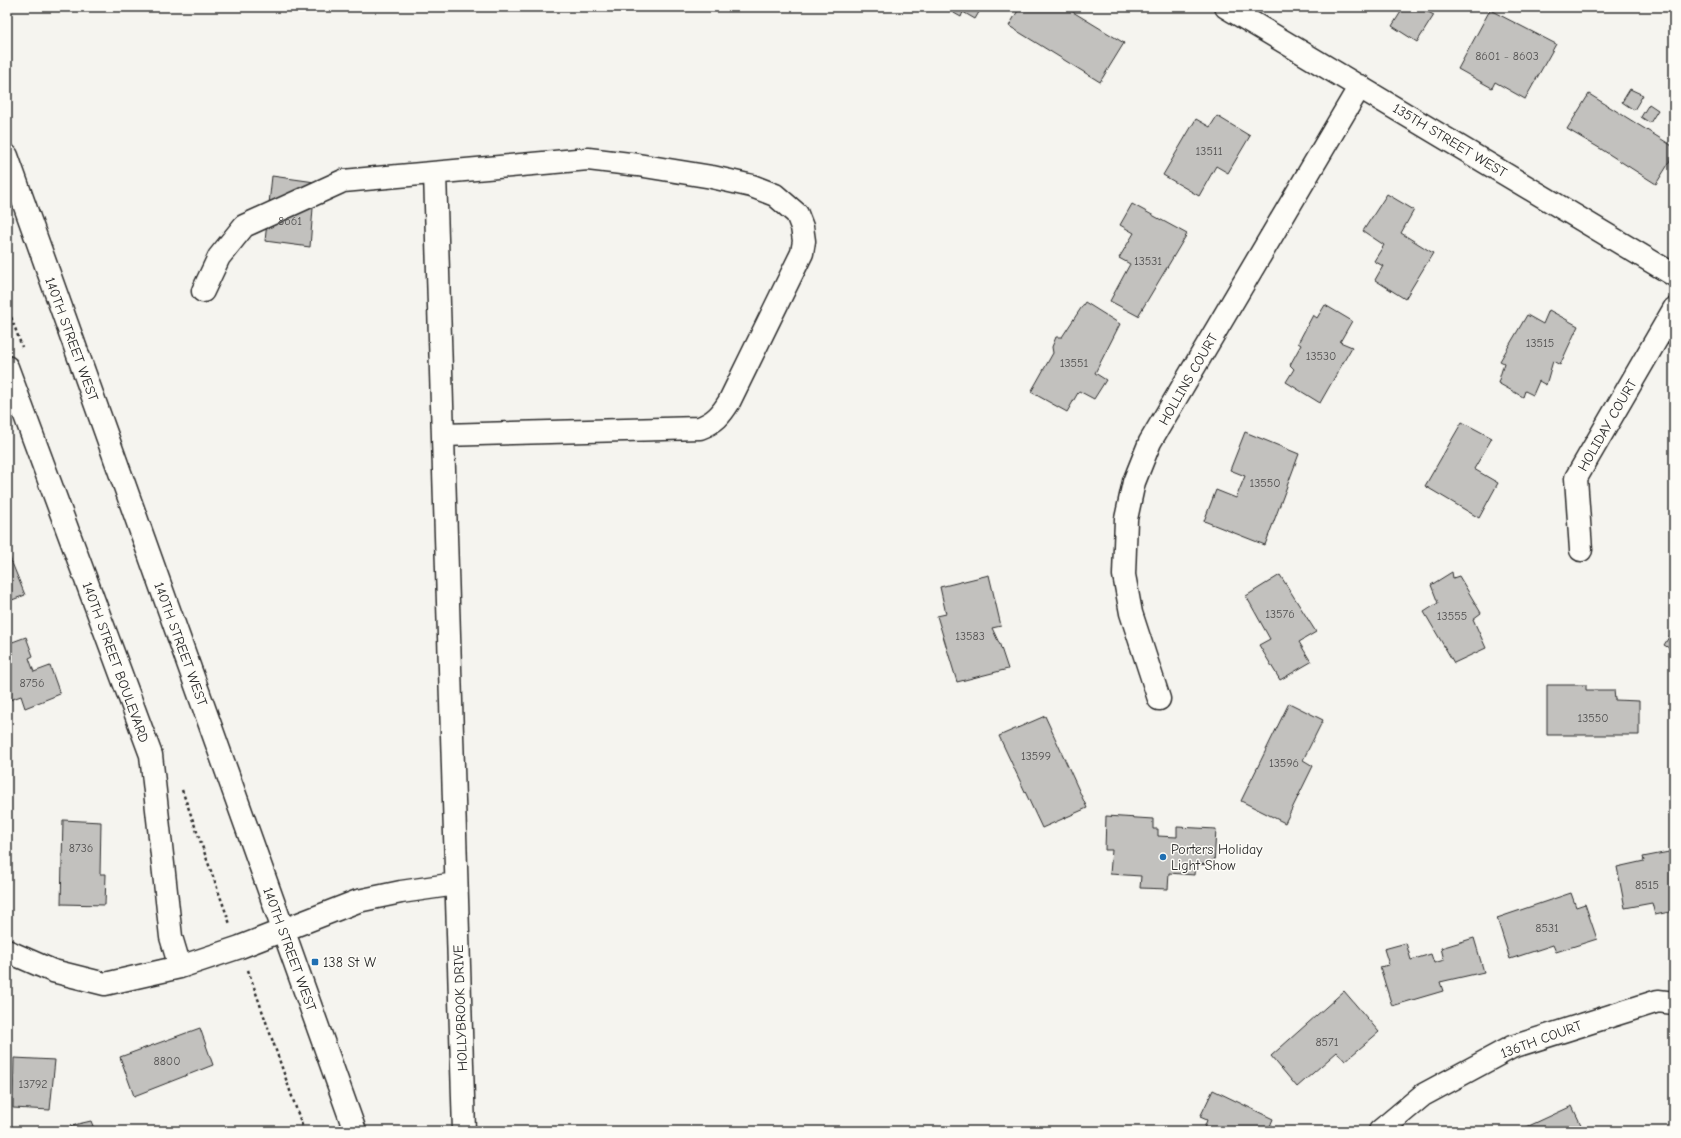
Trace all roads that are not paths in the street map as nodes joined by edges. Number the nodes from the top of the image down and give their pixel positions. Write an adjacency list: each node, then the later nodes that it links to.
1 (1226, 7): 2 (street, 135TH STREET WEST)
2 (1360, 86): 5 (street, 135TH STREET WEST); 11 (street, HOLLINS COURT)
3 (7, 156): 13 (street, 140TH STREET WEST)
4 (435, 173): 6 (street); 9 (street, HOLLYBROOK DRIVE); 9 (street)
5 (1674, 276)
6 (203, 291)
7 (1674, 309): 10 (street, HOLIDAY COURT)
8 (7, 367): 15 (street, 140TH STREET BOULEVARD)
9 (443, 435): 12 (street, HOLLYBROOK DRIVE)
10 (1581, 550)
11 (1159, 699)
12 (456, 884): 13 (street); 18 (street, HOLLYBROOK DRIVE)
13 (284, 931): 15 (street); 17 (street, 140TH STREET WEST)
14 (7, 951): 15 (street)
15 (180, 967)
16 (1674, 1003): 19 (street, 136TH COURT)
17 (355, 1131)
18 (464, 1131)
19 (1380, 1131)

